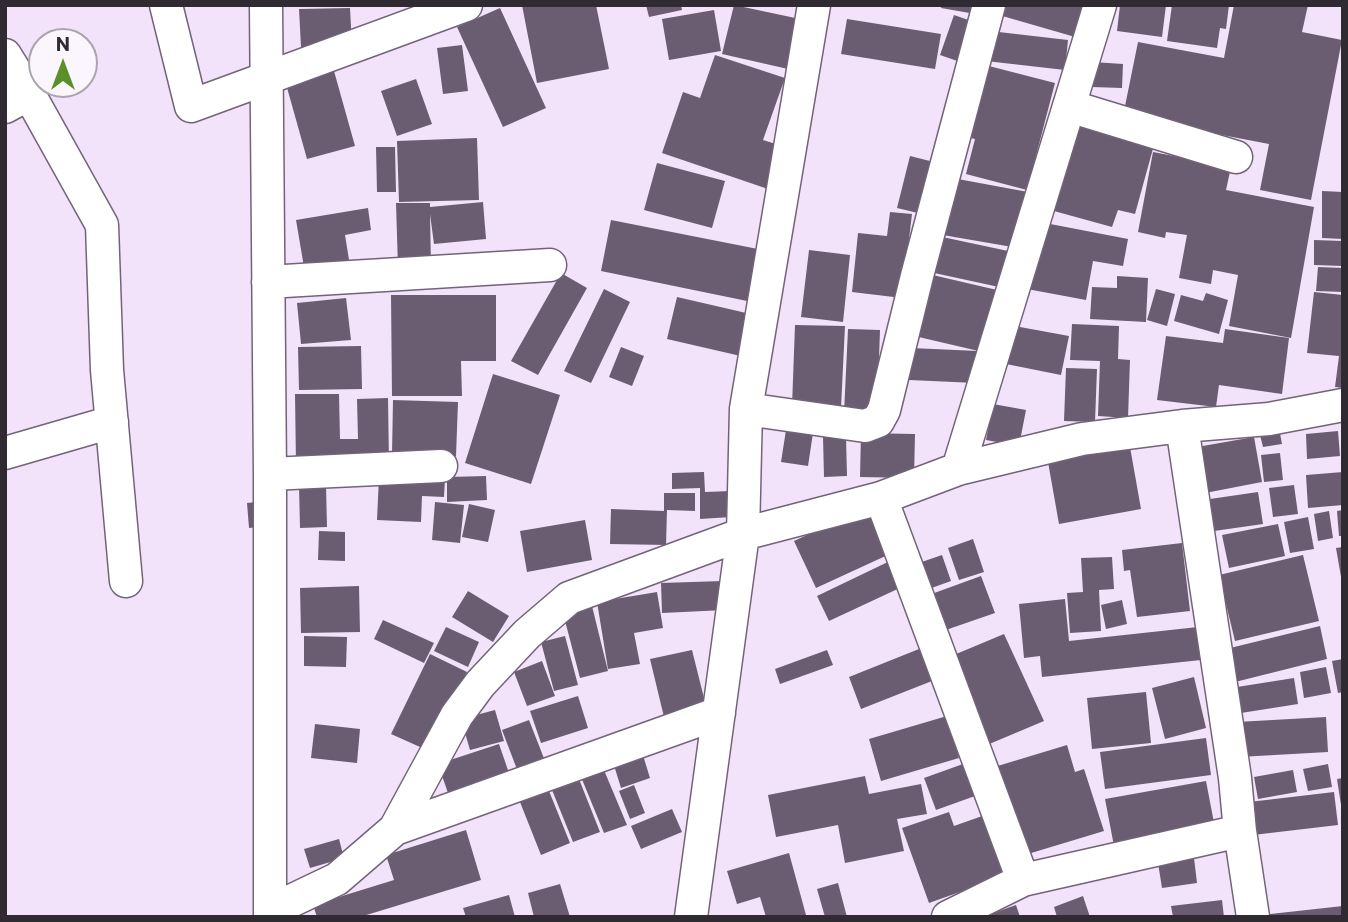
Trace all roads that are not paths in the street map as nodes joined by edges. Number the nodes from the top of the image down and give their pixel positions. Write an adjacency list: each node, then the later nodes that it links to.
1 (166, 5): 8 (street)
2 (266, 5): 8 (street)
3 (466, 5): 8 (street)
4 (814, 5): 15 (street)
5 (989, 5): 15 (street)
6 (1100, 5): 10 (street)
7 (5, 55): 9 (street)
8 (267, 79): 13 (street)
9 (17, 100): 16 (street)
10 (1069, 106): 11 (street); 20 (street)
11 (1236, 157)
12 (550, 265): 13 (street)
13 (268, 282): 21 (street)
14 (1343, 405): 17 (street)
15 (746, 409): 23 (street)
16 (112, 422): 18 (street); 24 (street)
17 (1182, 426): 20 (street); 27 (street)
18 (5, 453)
19 (441, 466): 21 (street)
20 (958, 469): 22 (street)
21 (270, 474): 29 (street)
22 (881, 498): 23 (street); 28 (street)
23 (743, 534): 25 (street); 26 (street)
24 (126, 581)
25 (719, 713): 26 (street); 30 (street)
26 (395, 829): 29 (street)
27 (1240, 831): 28 (street); 32 (street)
28 (1023, 880): 31 (street)
29 (270, 914)
30 (691, 917)
31 (948, 917)
32 (1253, 917)

